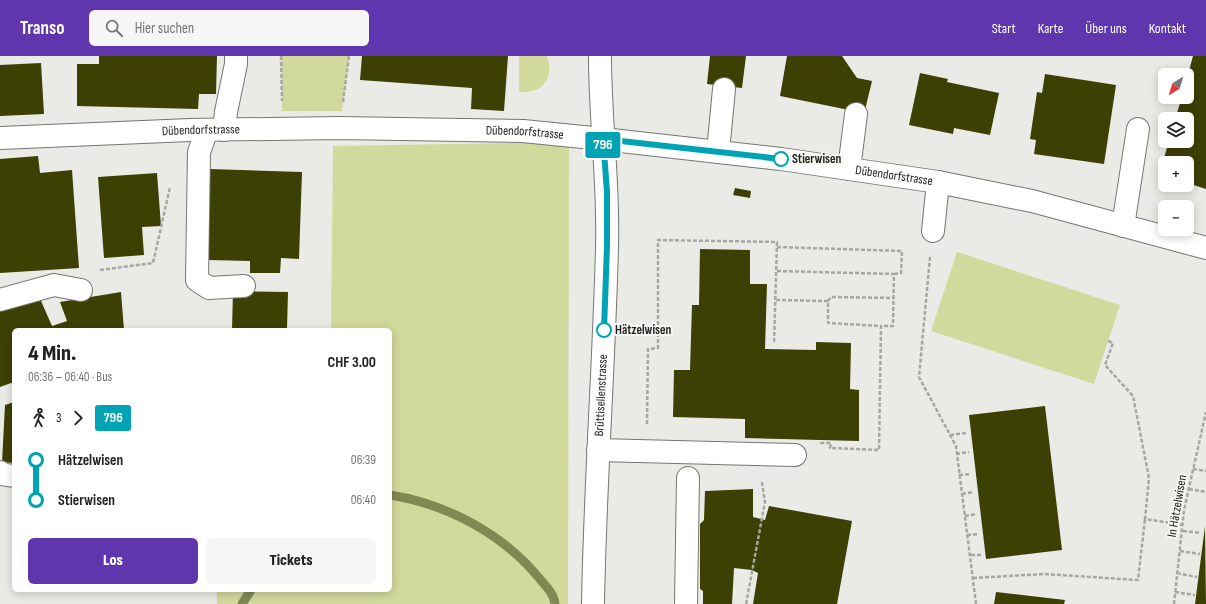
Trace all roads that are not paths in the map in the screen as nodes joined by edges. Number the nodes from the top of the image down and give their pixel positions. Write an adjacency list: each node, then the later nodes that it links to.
1 (236, 56): 5 (street)
2 (600, 56): 8 (street, Brüttisellenstrasse)
3 (724, 90): 9 (street)
4 (856, 114): 10 (street)
5 (216, 130): 7 (street, Dübendorfstrasse); 8 (street, Dübendorfstrasse); 15 (street)
6 (1138, 130): 12 (street)
7 (0, 138)
8 (603, 139): 9 (street, Dübendorfstrasse); 18 (street, Brüttisellenstrasse)
9 (718, 152): 10 (street, Dübendorfstrasse)
10 (849, 169): 11 (street, Dübendorfstrasse)
11 (938, 182): 12 (street, Dübendorfstrasse); 13 (street)
12 (1123, 226): 14 (street, Dübendorfstrasse)
13 (933, 231)
14 (1206, 248)
15 (244, 286)
16 (81, 290): 17 (street)
17 (0, 300)
18 (598, 450): 19 (street); 23 (street, Brüttisellenstrasse)
19 (795, 455)
20 (0, 472): 21 (street)
21 (12, 476)
22 (688, 478): 24 (street)
23 (593, 604)
24 (686, 604)

